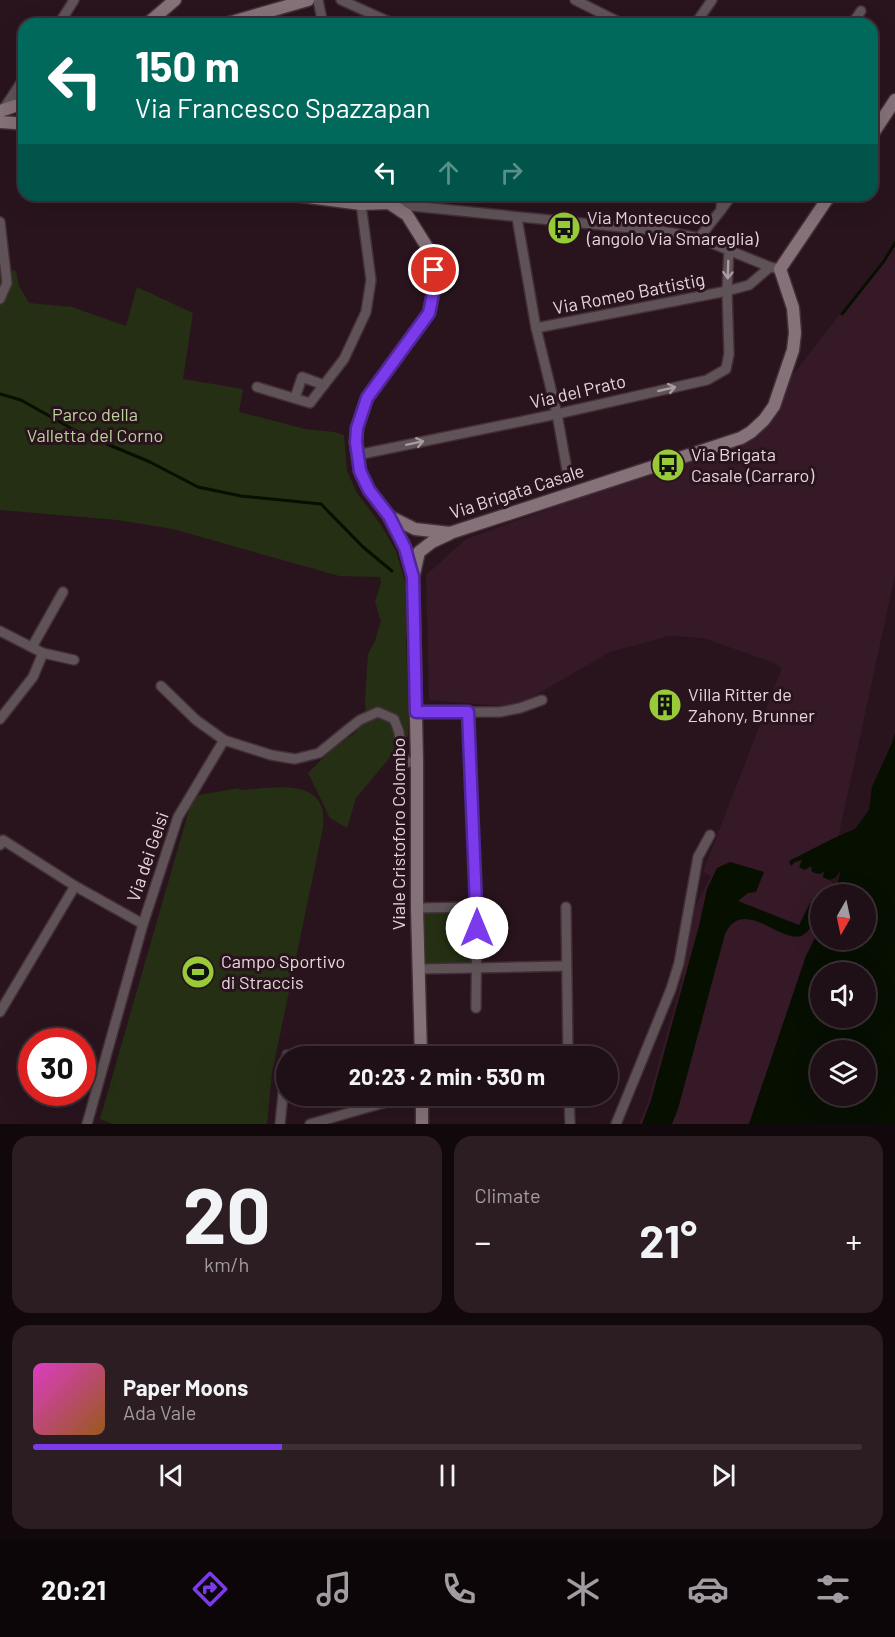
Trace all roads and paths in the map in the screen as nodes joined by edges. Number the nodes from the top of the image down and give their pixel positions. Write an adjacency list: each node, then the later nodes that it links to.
1 (74, 0): 9 (street)
2 (175, 0): 10 (street)
3 (308, 0): 11 (street)
4 (318, 0): 12 (street)
5 (341, 0): 13 (street)
6 (575, 0): 14 (street)
7 (712, 0): 15 (street)
8 (861, 11): 16 (street)
9 (63, 18)
10 (154, 18)
11 (246, 18)
12 (322, 18)
13 (381, 18)
14 (611, 18)
15 (699, 18)
16 (856, 18)
17 (18, 87): 20 (street)
18 (895, 100): 22 (street)
19 (18, 105): 20 (street)
20 (1, 114): 21 (street)
21 (18, 123)
22 (878, 126)
23 (362, 201): 39 (street)
24 (371, 201): 28 (street)
25 (722, 201): 29 (street)
26 (728, 201): 29 (street)
27 (825, 201): 34 (street)
28 (388, 203): 30 (street); 43 (street, Via Brigata Casale)
29 (721, 210): 32 (street)
30 (517, 218): 32 (street); 38 (street)
31 (0, 222): 35 (street)
32 (699, 238): 33 (street)
33 (729, 249): 34 (street); 36 (street, Via Romeo Battistig, one-way to 36)
34 (775, 268): 36 (street, Via Romeo Battistig); 46 (street, Via Brigata Casale)
35 (3, 269): 37 (street)
36 (727, 291): 38 (street, Via Romeo Battistig); 42 (street, Via del Prato, one-way to 36)
37 (0, 299)
38 (536, 328): 42 (street)
39 (324, 385): 41 (street); 41 (street)
40 (257, 387): 41 (street)
41 (295, 398)
42 (557, 414): 43 (street, Via del Prato, one-way to 42); 44 (street)
43 (357, 455): 45 (street, Via Brigata Casale)
44 (567, 470)
45 (389, 516): 46 (street, Via Brigata Casale); 47 (street, Viale Cristoforo Colombo)
46 (450, 533): 47 (street, Viale Cristoforo Colombo)
47 (413, 577): 55 (street, Viale Cristoforo Colombo)
48 (63, 592): 50 (street)
49 (0, 631): 50 (street)
50 (32, 647): 51 (street)
51 (43, 653): 52 (street); 57 (street)
52 (74, 660)
53 (161, 686): 58 (street)
54 (542, 700): 56 (street)
55 (416, 712): 56 (street); 59 (street, Viale Cristoforo Colombo)
56 (468, 712): 63 (street)
57 (0, 719)
58 (224, 740): 59 (street); 66 (street, Via dei Gelsi)
59 (417, 762): 65 (street, Viale Cristoforo Colombo)
60 (710, 835): 83 (street)
61 (0, 845): 62 (street, Via dei Gelsi)
62 (75, 886): 66 (street, Via dei Gelsi); 71 (street)
63 (477, 907): 65 (street); 69 (street)
64 (566, 907): 67 (street)
65 (417, 908): 68 (street, Viale Cristoforo Colombo)
66 (143, 924): 78 (street, Via dei Gelsi)
67 (566, 966): 69 (street); 73 (street)
68 (418, 969): 69 (street); 72 (street, Viale Cristoforo Colombo)
69 (476, 969): 70 (street)
70 (476, 1008)
71 (0, 1012)
72 (421, 1046)
73 (568, 1046)
74 (282, 1106): 79 (street)
75 (373, 1106): 80 (street)
76 (422, 1106): 81 (street)
77 (569, 1106): 82 (street)
78 (88, 1121)
79 (280, 1124)
80 (310, 1124)
81 (422, 1124)
82 (570, 1124)
83 (616, 1124)

